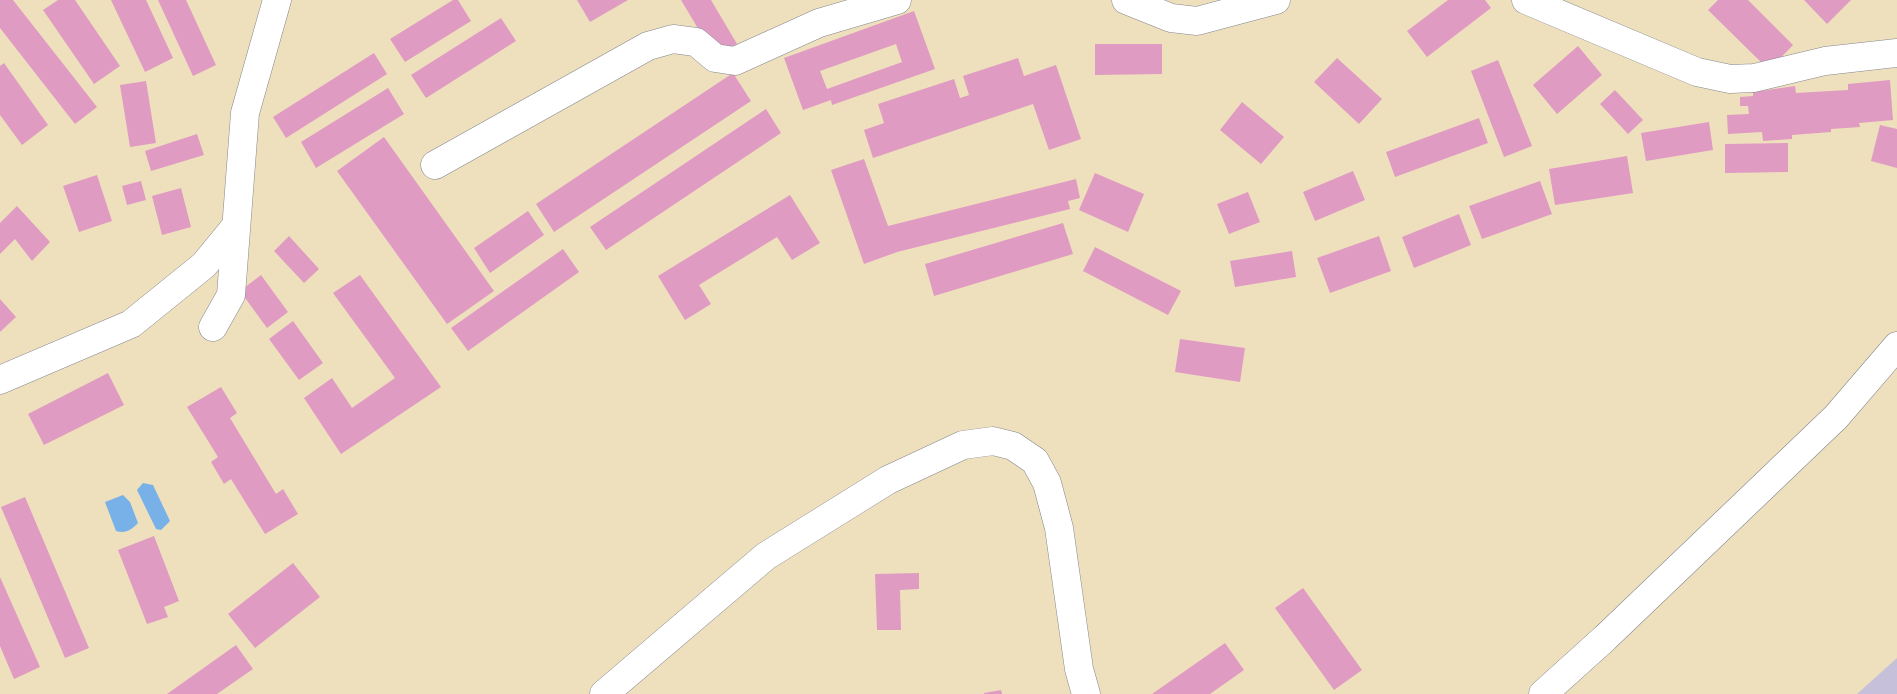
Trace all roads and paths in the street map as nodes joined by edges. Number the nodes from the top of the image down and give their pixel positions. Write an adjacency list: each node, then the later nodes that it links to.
1 (277, 0): 8 (street)
2 (897, 0): 7 (street)
3 (1126, 0): 4 (street)
4 (1276, 0)
5 (1526, 0): 6 (street)
6 (1897, 53)
7 (435, 166)
8 (236, 226): 9 (street); 11 (street)
9 (213, 326)
10 (1897, 346): 14 (street)
11 (0, 380)
12 (604, 694): 13 (street)
13 (1086, 694)
14 (1543, 694)

